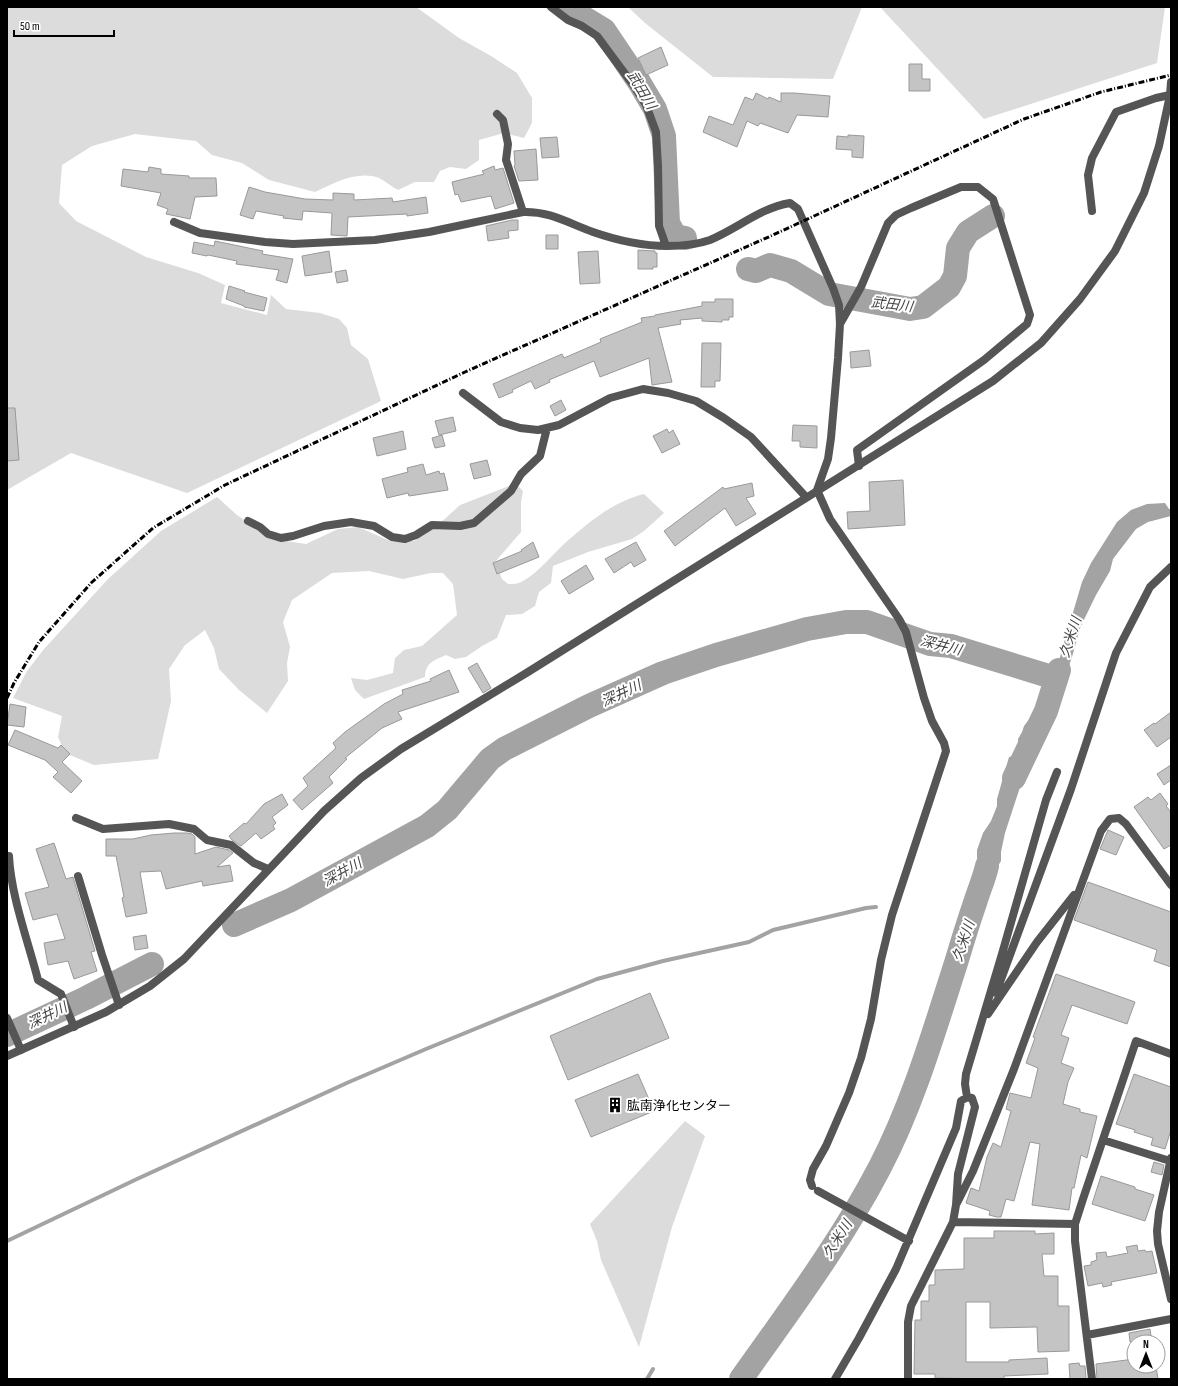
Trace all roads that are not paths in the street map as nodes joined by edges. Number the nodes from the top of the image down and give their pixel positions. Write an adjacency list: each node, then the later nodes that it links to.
1 (551, 7): 8 (street)
2 (1171, 82): 3 (street)
3 (1170, 95): 5 (street); 12 (street)
4 (497, 114): 6 (street)
5 (1092, 211)
6 (523, 212): 7 (street); 8 (street)
7 (174, 222)
8 (666, 246): 9 (street)
9 (840, 324): 12 (street); 13 (street)
10 (463, 393): 11 (street)
11 (547, 428): 14 (street); 15 (street)
12 (859, 466): 13 (street)
13 (817, 490): 14 (street); 38 (street)
14 (806, 497): 20 (street)
15 (248, 521)
16 (1171, 567): 25 (street)
17 (1057, 772): 31 (street)
18 (76, 818): 20 (street)
19 (9, 856): 27 (street)
20 (268, 869): 24 (street)
21 (78, 876): 24 (street)
22 (1082, 883): 23 (street); 25 (street); 35 (street)
23 (1171, 885)
24 (119, 1005): 27 (street)
25 (988, 1014): 31 (street)
26 (7, 1018): 28 (street)
27 (74, 1027): 28 (street)
28 (21, 1050): 30 (street)
29 (1171, 1054): 33 (street)
30 (7, 1056)
31 (966, 1074): 32 (street)
32 (967, 1097): 35 (street); 38 (street)
33 (1103, 1140): 34 (street); 37 (street)
34 (1171, 1160): 39 (street)
35 (956, 1205): 36 (street)
36 (953, 1222): 37 (street); 43 (street)
37 (1075, 1224): 41 (street)
38 (908, 1241): 42 (street)
39 (1171, 1299)
40 (1171, 1319): 41 (street)
41 (1087, 1335): 44 (street)
42 (835, 1379)
43 (908, 1379)
44 (1092, 1379)

